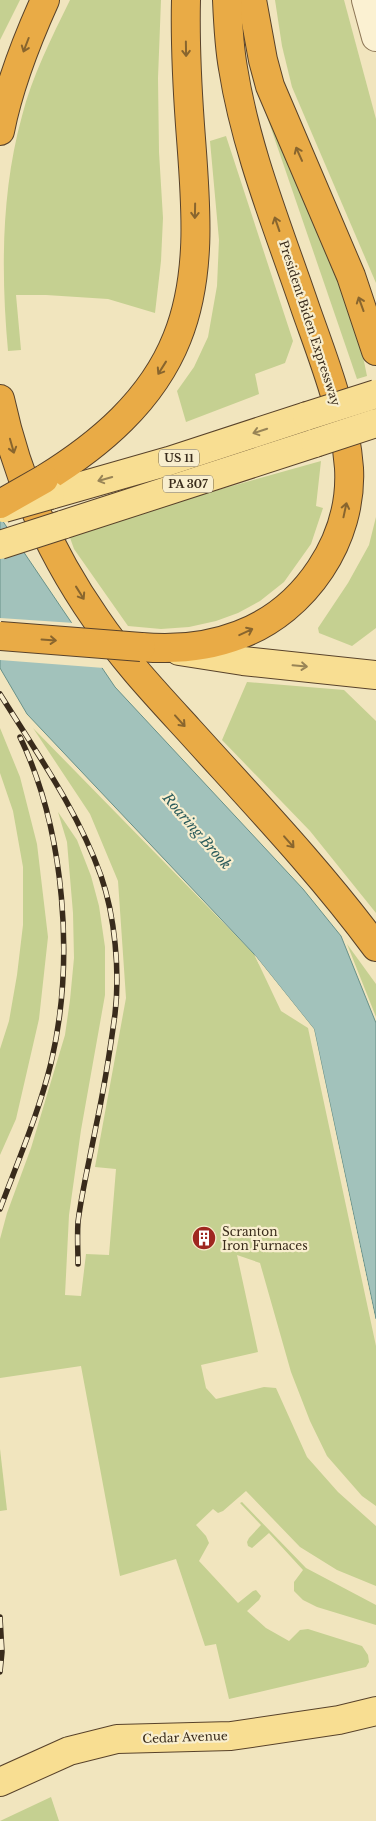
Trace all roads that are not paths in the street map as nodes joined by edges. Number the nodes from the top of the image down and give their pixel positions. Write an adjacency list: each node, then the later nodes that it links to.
1 (45, 0): 7 (highway, one-way to 7)
2 (186, 0): 12 (highway, one-way to 12)
3 (227, 0): 17 (highway, President Biden Expressway, one-way to 3)
4 (252, 0): 8 (highway, one-way to 4)
5 (366, 0): 6 (street)
6 (376, 37)
7 (0, 131)
8 (376, 350)
9 (376, 394): 12 (main road, US 11, one-way to 12, bridge)
10 (0, 399): 19 (highway, one-way to 19)
11 (376, 423): 15 (main road, PA 307, bridge)
12 (47, 487): 13 (highway, bridge); 14 (main road, US 11, bridge)
13 (0, 504)
14 (0, 509)
15 (0, 545)
16 (0, 636): 17 (highway, President Biden Expressway, one-way to 17, bridge)
17 (153, 648): 18 (main road, one-way to 18)
18 (376, 675)
19 (376, 947)
20 (376, 1711): 21 (main road, Cedar Avenue)
21 (0, 1782)

